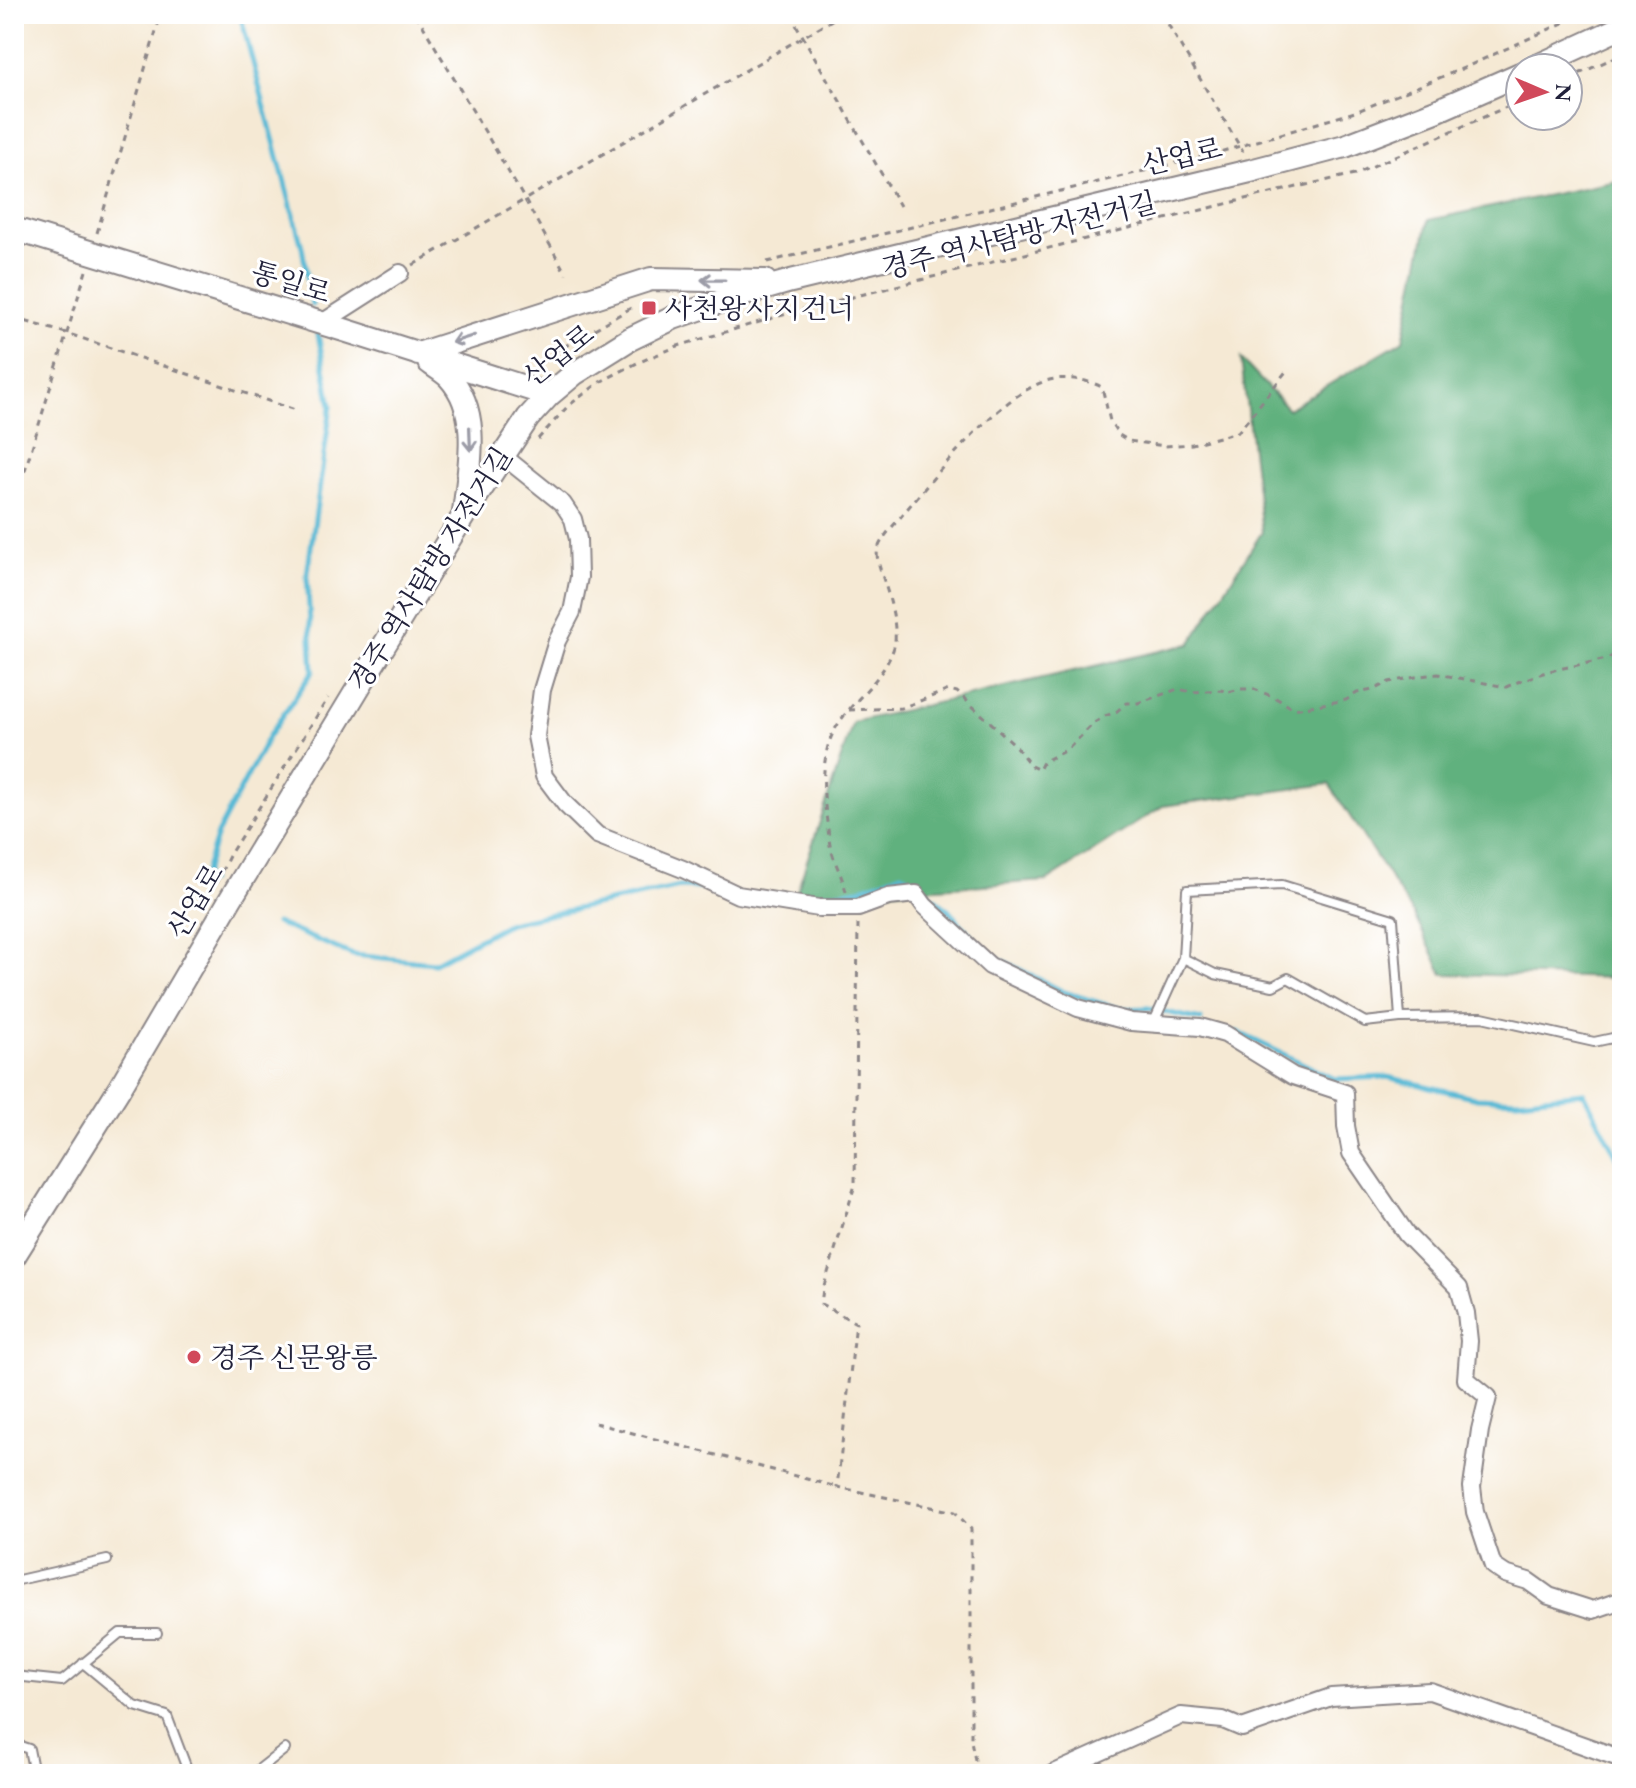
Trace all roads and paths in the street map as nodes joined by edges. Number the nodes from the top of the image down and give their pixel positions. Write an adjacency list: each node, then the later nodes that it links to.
1 (416, 14): 15 (path)
2 (790, 14): 7 (path)
3 (842, 14): 7 (path)
4 (1162, 14): 13 (path)
5 (1583, 14): 13 (path, 경주 역사탐방 자전거길)
6 (1622, 27): 8 (street)
7 (803, 36): 15 (path); 16 (path)
8 (1568, 52)
9 (1622, 54): 10 (path)
10 (1584, 72)
11 (1504, 81): 14 (street, 산업로)
12 (1504, 108): 30 (path, 경주 역사탐방 자전거길)
13 (1240, 146): 14 (path); 18 (path, 경주 역사탐방 자전거길)
14 (1250, 171): 21 (street, 산업로)
15 (525, 200): 19 (path); 20 (path)
16 (900, 206)
17 (14, 229): 24 (street, 통일로)
18 (761, 263)
19 (400, 273): 24 (street)
20 (566, 274)
21 (791, 281): 25 (street, one-way to 25); 28 (street, 산업로)
22 (640, 303): 27 (path)
23 (14, 318): 29 (path)
24 (322, 323): 25 (street, 통일로)
25 (418, 354): 28 (street, 통일로); 32 (street, one-way to 32)
26 (1288, 369): 34 (path)
27 (532, 371)
28 (549, 395): 31 (street, 산업로)
29 (298, 411)
30 (539, 438)
31 (503, 456): 32 (street, 산업로); 35 (street)
32 (464, 515): 40 (street, 산업로)
33 (1622, 647): 34 (path)
34 (849, 710): 35 (path)
35 (854, 908): 38 (street); 43 (path)
36 (1183, 958): 37 (lane); 37 (lane); 38 (lane)
37 (1400, 1018): 39 (lane)
38 (1154, 1022): 46 (street)
39 (1622, 1036)
40 (21, 1261): 41 (path)
41 (14, 1290)
42 (595, 1423): 43 (path)
43 (837, 1487): 56 (path)
44 (107, 1560): 45 (lane)
45 (14, 1581)
46 (1622, 1600)
47 (157, 1633): 48 (lane)
48 (83, 1663): 49 (lane); 54 (lane)
49 (14, 1676)
50 (14, 1744): 53 (lane)
51 (285, 1749): 55 (lane)
52 (1622, 1759): 57 (street)
53 (34, 1774)
54 (189, 1774)
55 (253, 1774)
56 (978, 1774)
57 (1052, 1774)

